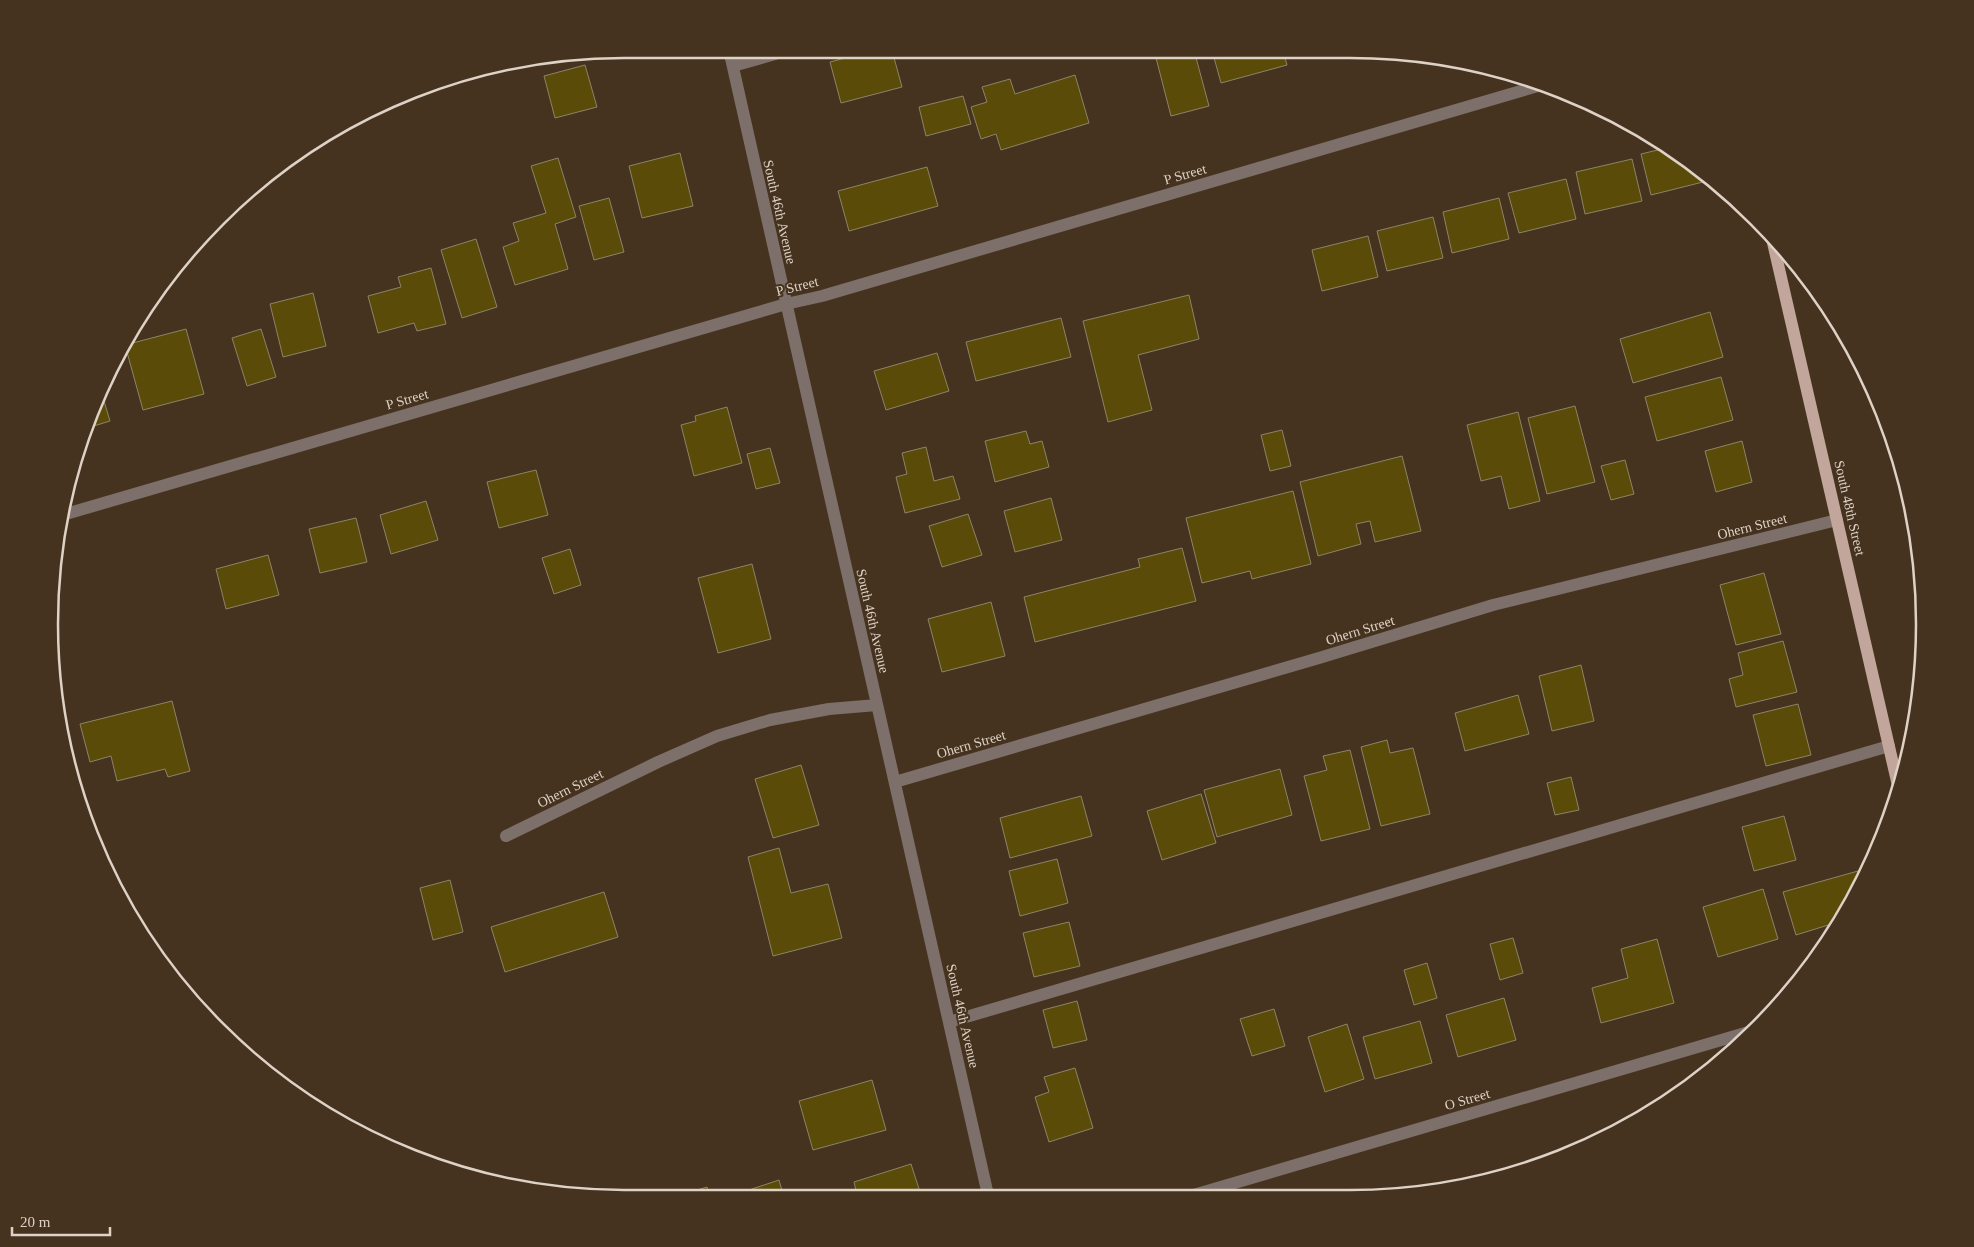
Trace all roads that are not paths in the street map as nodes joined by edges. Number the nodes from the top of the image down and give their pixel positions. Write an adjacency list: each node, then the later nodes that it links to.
1 (746, 58): 2 (street)
2 (731, 60): 5 (street, South 46th Avenue)
3 (1531, 88): 5 (street, P Street)
4 (1774, 248): 7 (main road, South 48th Street)
5 (786, 304): 6 (street, P Street); 8 (street, South 46th Avenue)
6 (68, 513)
7 (1837, 520): 9 (main road, South 48th Street); 11 (street, Ohern Street)
8 (877, 705): 11 (street, South 46th Avenue); 12 (street, Ohern Street)
9 (1889, 746): 10 (main road, South 48th Street); 13 (street)
10 (1896, 775)
11 (894, 782): 13 (street, South 46th Avenue)
12 (506, 836)
13 (949, 1022): 15 (street, South 46th Avenue)
14 (1739, 1035): 16 (street, O Street)
15 (987, 1190)
16 (1210, 1190)

